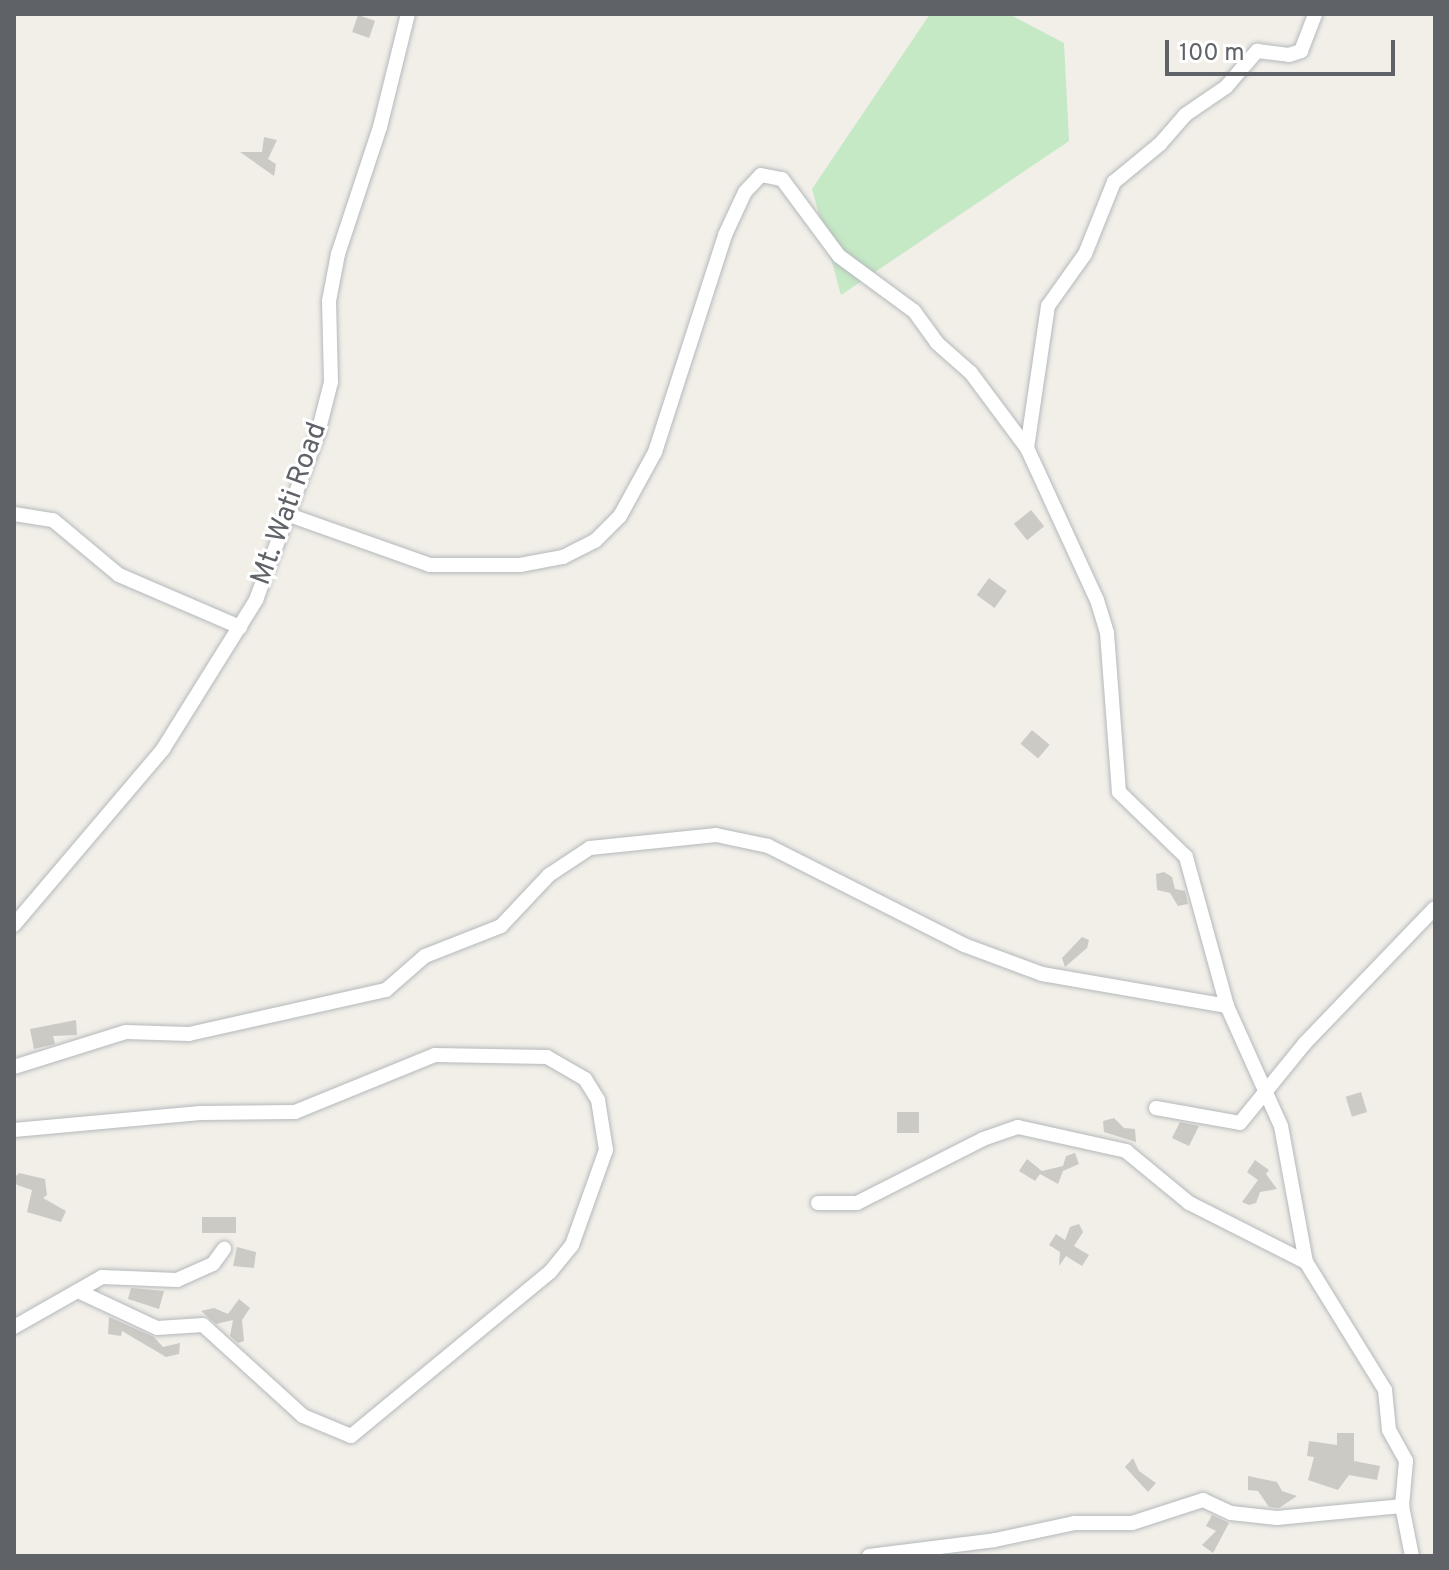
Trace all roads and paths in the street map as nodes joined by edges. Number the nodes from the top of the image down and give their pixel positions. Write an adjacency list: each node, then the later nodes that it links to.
1 (408, 14): 5 (street, Mt. Wati Road)
2 (1315, 14): 3 (street)
3 (1027, 448): 5 (street); 9 (street)
4 (14, 514): 6 (street)
5 (289, 515): 6 (street, Mt. Wati Road)
6 (240, 627): 8 (street, Mt. Wati Road)
7 (1435, 908): 11 (street)
8 (14, 925)
9 (1227, 1006): 10 (street); 11 (street)
10 (14, 1067)
11 (1266, 1091): 12 (street); 16 (street)
12 (1156, 1108)
13 (14, 1130): 17 (street)
14 (818, 1203): 16 (street)
15 (224, 1249): 17 (street)
16 (1306, 1262): 19 (street)
17 (78, 1291): 18 (street)
18 (14, 1327)
19 (1402, 1506): 20 (street); 21 (street)
20 (869, 1556)
21 (1412, 1556)

